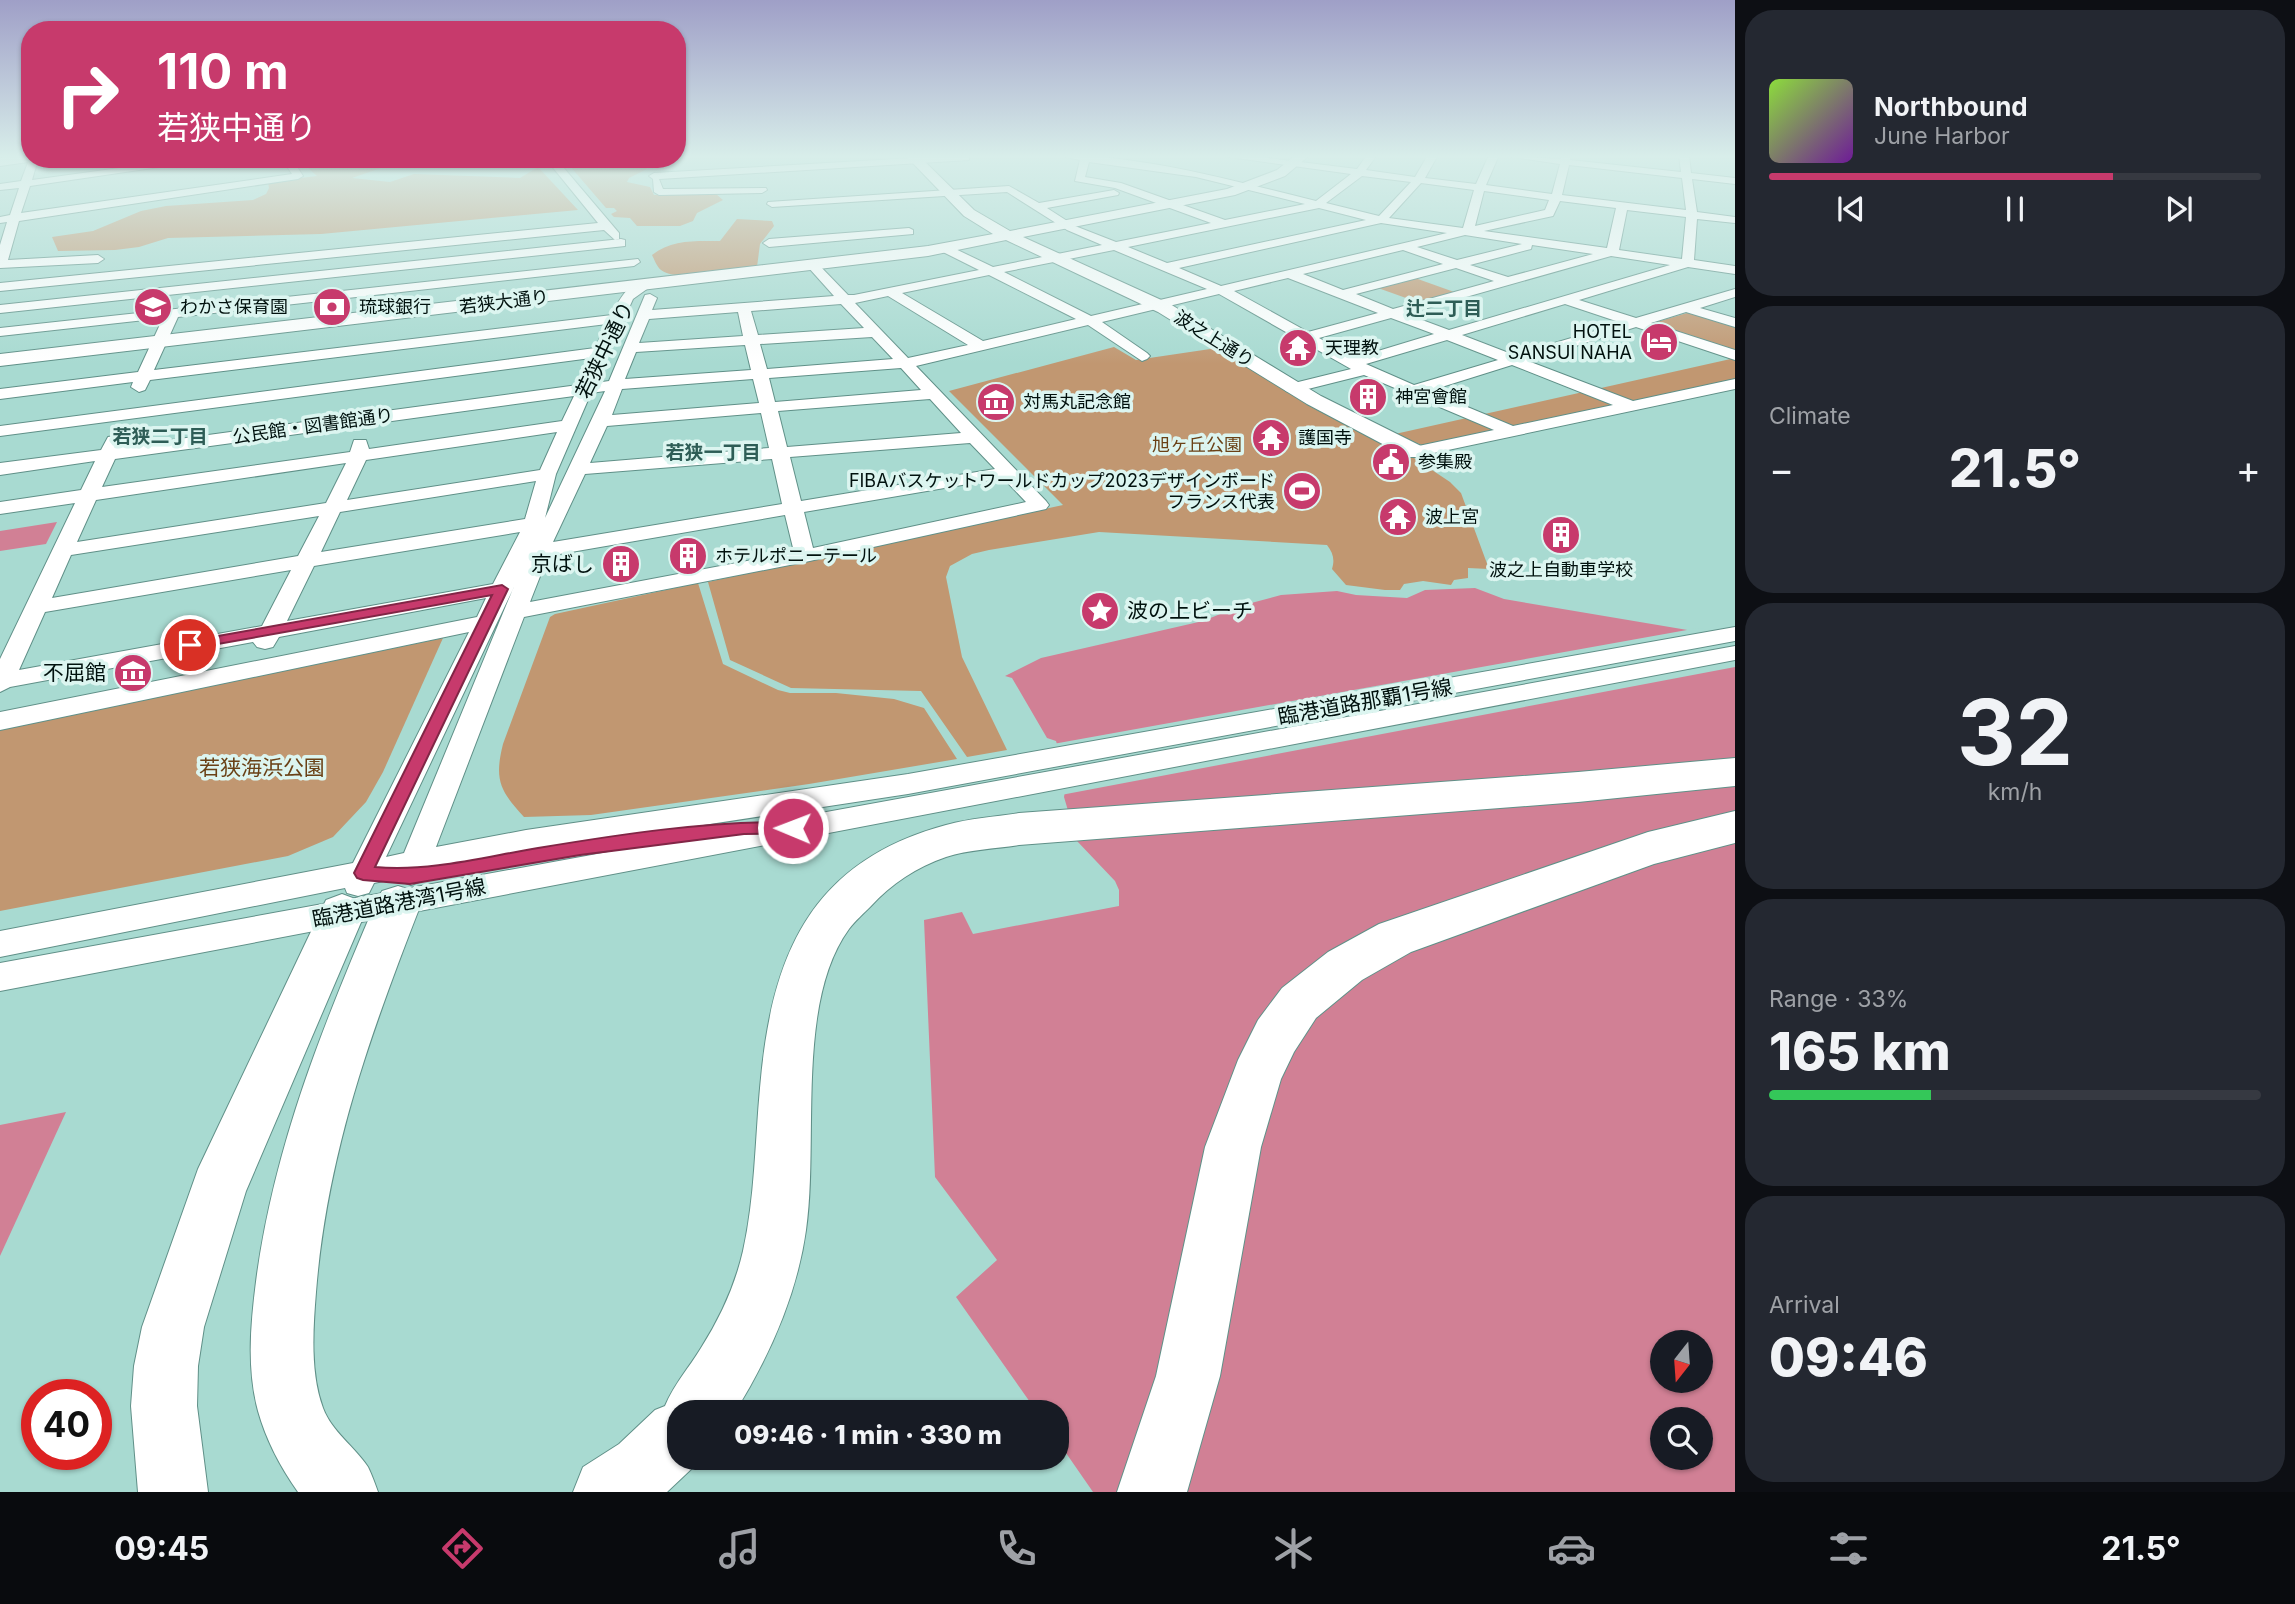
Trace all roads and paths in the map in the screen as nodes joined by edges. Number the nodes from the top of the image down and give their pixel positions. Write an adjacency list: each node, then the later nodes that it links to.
1 (15, 225): 36 (street)
2 (503, 225): 17 (street)
3 (774, 225): 21 (street)
4 (987, 225): 18 (main road, 波之上通り)
5 (1067, 225): 18 (main road, 若狭大通り); 23 (street)
6 (1226, 225): 22 (street); 23 (street)
7 (1360, 225): 22 (street)
8 (1415, 225): 16 (street)
9 (1470, 225): 16 (street)
10 (1498, 225): 16 (street)
11 (1545, 225): 19 (street)
12 (1618, 225): 29 (street)
13 (1691, 225): 35 (street)
14 (607, 226): 17 (street); 20 (street)
15 (373, 232): 27 (street)
16 (1468, 232): 19 (street); 24 (street)
17 (506, 236): 27 (street); 30 (street)
18 (1008, 237): 25 (main road, 若狭大通り); 32 (main road, 波之上通り)
19 (1537, 242): 29 (street); 37 (street)
20 (621, 243): 30 (street); 33 (street)
21 (769, 243): 28 (street); 44 (street)
22 (1278, 243): 34 (street); 40 (street)
23 (1118, 247): 32 (street); 40 (street)
24 (1405, 247): 34 (street); 37 (street)
25 (945, 248): 28 (main road, 若狭大通り); 43 (street)
26 (201, 249): 38 (street)
27 (372, 250): 38 (street); 41 (street)
28 (928, 251): 39 (main road, 若狭大通り)
29 (1612, 252): 35 (street); 47 (street)
30 (511, 255): 41 (street); 46 (street)
31 (107, 258): 36 (street)
32 (1055, 258): 43 (street); 59 (main road, 波之上通り)
33 (634, 262): 46 (street); 48 (street)
34 (1335, 263): 45 (street)
35 (1688, 263): 42 (street); 58 (street)
36 (0, 264)
37 (1457, 264): 47 (street); 55 (street)
38 (194, 267): 49 (street); 50 (street)
39 (814, 267): 44 (main road, 若狭大通り); 57 (street)
40 (1167, 267): 51 (street)
41 (372, 269): 50 (street); 52 (street)
42 (1735, 270)
43 (991, 271): 53 (street); 68 (street)
44 (765, 272): 48 (main road, 若狭大通り)
45 (1290, 274): 51 (street); 55 (street)
46 (516, 276): 52 (street); 56 (street)
47 (1510, 282): 58 (street); 65 (street)
48 (642, 286): 56 (main road, 若狭大通り); 64 (street, 若狭中通り); 67 (street, 若狭中通り)
49 (0, 287)
50 (184, 289): 61 (street); 63 (street)
51 (1222, 290): 59 (street); 75 (street)
52 (370, 292): 63 (street); 66 (street)
53 (890, 292): 57 (street); 78 (street)
54 (1735, 293): 60 (street)
55 (1342, 294): 65 (street)
56 (523, 300): 66 (main road, 若狭大通り); 71 (street)
57 (845, 300): 62 (street); 73 (street)
58 (1565, 300): 69 (street); 74 (street)
59 (1156, 304): 68 (street); 93 (main road, 波之上通り)
60 (1686, 308): 69 (street); 70 (street)
61 (0, 309)
62 (744, 309): 64 (street); 76 (street)
63 (173, 313): 72 (street); 77 (street)
64 (645, 314): 79 (street, 若狭中通り)
65 (1393, 314): 74 (street); 75 (street)
66 (368, 318): 77 (main road, 若狭大通り); 80 (street)
67 (618, 318): 71 (street); 81 (street, 若狭中通り)
68 (1090, 321): 78 (street); 83 (street)
69 (1635, 322): 82 (street); 84 (street)
70 (1735, 323)
71 (530, 328): 80 (street)
72 (0, 332)
73 (875, 332): 76 (street); 86 (street)
74 (1447, 334): 84 (street); 87 (street)
75 (1306, 337): 87 (street)
76 (753, 341): 79 (street); 88 (street)
77 (160, 342): 85 (main road, 若狭大通り); 89 (street)
78 (981, 346): 86 (street)
79 (630, 348): 92 (street, 若狭中通り)
80 (366, 349): 89 (street); 90 (street)
81 (601, 352): 90 (street); 94 (street, 若狭中通り)
82 (1735, 355)
83 (1142, 356)
84 (1511, 359): 95 (street); 98 (street)
85 (0, 360)
86 (905, 363): 88 (street); 97 (street)
87 (1359, 366): 93 (street); 95 (street)
88 (761, 374): 92 (street); 99 (street)
89 (144, 377): 96 (street); 100 (street)
90 (363, 383): 100 (street); 101 (street)
91 (1735, 384): 98 (street)
92 (616, 385): 94 (street, 公民館・図書館通り); 102 (street, 若狭中通り)
93 (1292, 388): 107 (main road, 波之上通り)
94 (584, 389): 101 (street, 公民館・図書館通り); 103 (street, 若狭中通り)
95 (1414, 390): 105 (street)
96 (0, 394)
97 (933, 394): 99 (street); 106 (street)
98 (1631, 406): 105 (street)
99 (769, 407): 102 (street); 108 (street)
100 (127, 414): 104 (street); 109 (street)
101 (362, 419): 109 (street, 公民館・図書館通り); 110 (street)
102 (600, 423): 111 (street, 若狭中通り)
103 (570, 425): 110 (street); 114 (street, 若狭中通り)
104 (0, 431)
105 (1513, 432): 107 (street)
106 (974, 437): 108 (street); 113 (street)
107 (1415, 452)
108 (780, 453): 111 (street); 118 (street)
109 (108, 454): 112 (street, 公民館・図書館通り); 115 (street)
110 (359, 456): 115 (street); 116 (street)
111 (579, 469): 119 (street, 若狭中通り)
112 (0, 470)
113 (1008, 472): 118 (street); 122 (street)
114 (547, 474): 116 (street); 119 (street, 若狭中通り)
115 (89, 495): 117 (street); 120 (street)
116 (332, 508): 120 (street); 123 (street)
117 (0, 509)
118 (793, 509): 121 (street); 122 (street)
119 (542, 524): 121 (street, 若狭中通り); 123 (street); 124 (street, 若狭中通り)
120 (64, 550): 125 (street)
121 (539, 551): 126 (street, 若狭中通り)
122 (805, 556): 126 (street)
123 (306, 561): 125 (street); 128 (street)
124 (502, 589): 127 (street, 若狭中通り); 128 (street)
125 (36, 607): 132 (street)
126 (515, 612): 137 (street, 若狭中通り)
127 (484, 622): 131 (street); 137 (street, 若狭中通り)
128 (271, 629): 131 (street); 132 (street)
129 (1735, 634): 135 (street, 臨港道路那覇1号線)
130 (1735, 653): 135 (street, 臨港道路那覇1号線)
131 (251, 669): 133 (street)
132 (1, 682)
133 (0, 721)
134 (1735, 772): 135 (highway)
135 (1006, 796): 137 (street, 臨港道路港湾1号線); 137 (street, 臨港道路港湾1号線); 140 (highway)
136 (1735, 827): 145 (highway)
137 (386, 886): 138 (street, 臨港道路港湾1号線); 139 (street, 臨港道路港湾1号線); 142 (highway); 143 (highway)
138 (0, 944)
139 (0, 977)
140 (705, 1400)
141 (667, 1445): 144 (highway)
142 (173, 1492)
143 (343, 1492)
144 (608, 1492)
145 (1152, 1492)

